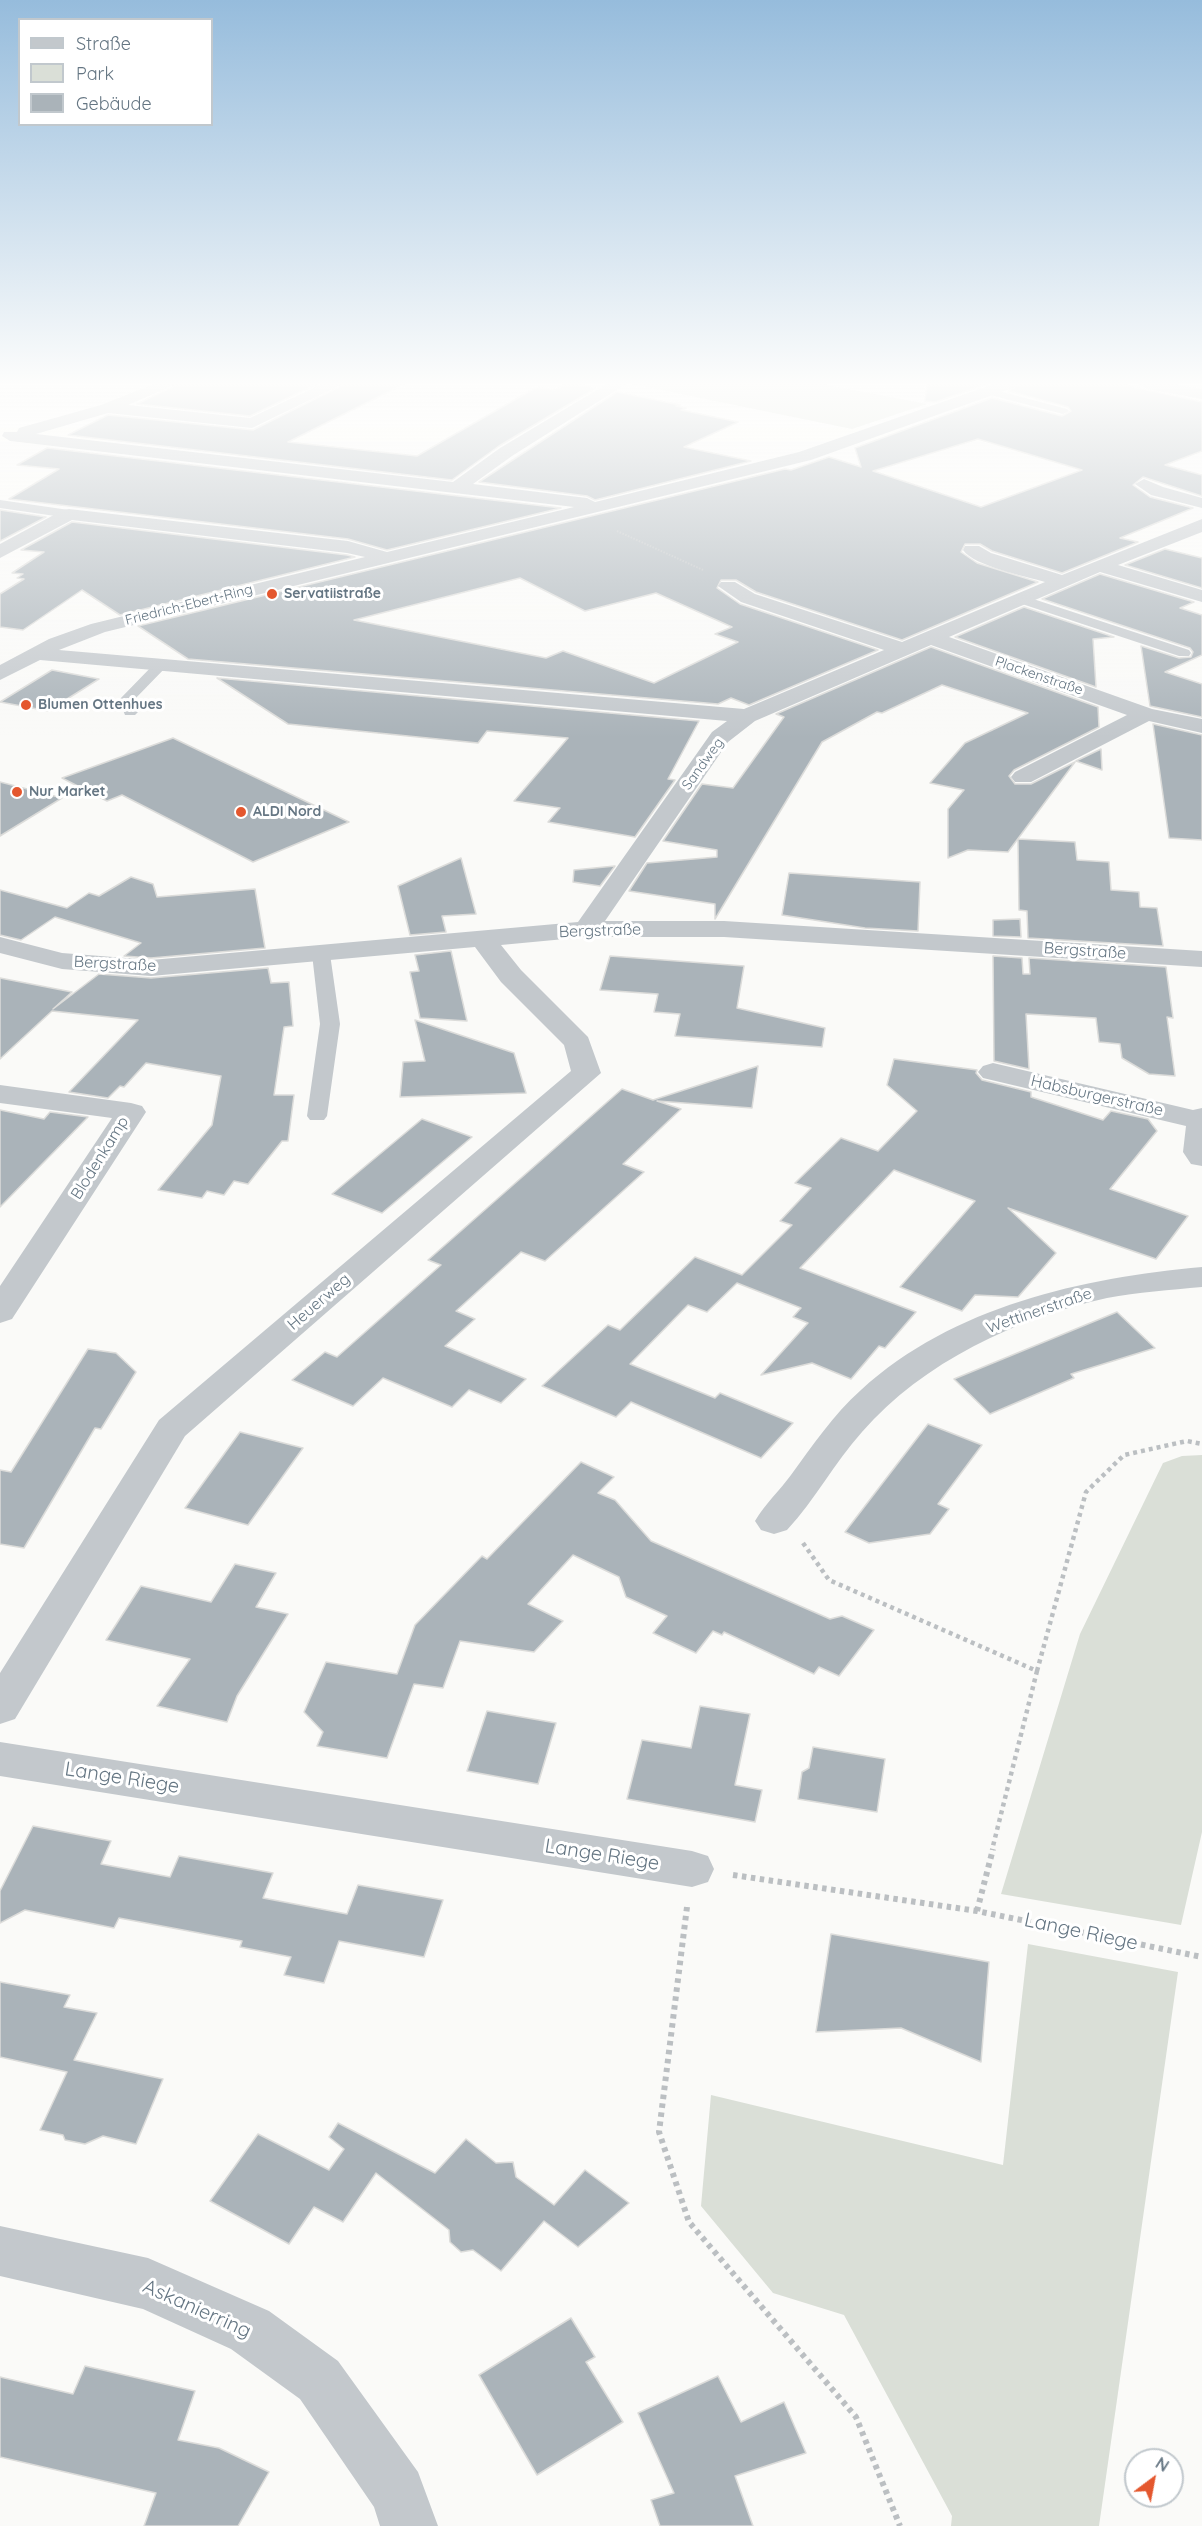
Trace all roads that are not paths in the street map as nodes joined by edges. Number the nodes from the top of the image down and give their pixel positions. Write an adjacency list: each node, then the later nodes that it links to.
1 (583, 502): 4 (street)
2 (620, 502): 4 (street, Friedrich-Ebert-Ring)
3 (0, 504): 5 (lane)
4 (607, 505): 9 (street, Friedrich-Ebert-Ring)
5 (69, 514): 8 (street); 9 (street)
6 (1202, 525): 10 (street, Sandweg)
7 (972, 550): 11 (street)
8 (0, 552)
9 (385, 558): 19 (street, Friedrich-Ebert-Ring)
10 (1100, 566): 11 (street, Sandweg); 13 (street)
11 (1063, 581): 14 (street, Sandweg)
12 (728, 586): 17 (street)
13 (1202, 596)
14 (1021, 599): 15 (street, Sandweg); 18 (lane)
15 (931, 638): 17 (street, Sandweg); 23 (street, Plackenstraße)
16 (0, 650): 19 (street)
17 (905, 650): 24 (street, Sandweg)
18 (1184, 652)
19 (34, 654): 20 (street); 21 (street, Friedrich-Ebert-Ring)
20 (161, 665): 22 (lane); 24 (street)
21 (0, 674)
22 (130, 712)
23 (1146, 714): 25 (street, Plackenstraße); 26 (street)
24 (747, 716): 27 (street, Sandweg)
25 (1202, 726)
26 (1023, 777)
27 (586, 929): 28 (street, Bergstraße); 31 (street, Bergstraße)
28 (483, 940): 30 (street, Bergstraße); 40 (street, Heuerweg)
29 (0, 945): 30 (street, Bergstraße)
30 (321, 954): 34 (lane)
31 (1202, 959)
32 (993, 1072): 35 (street, Habsburgerstraße)
33 (0, 1094): 38 (street, Blodenkamp)
34 (317, 1116)
35 (1201, 1119): 36 (street, Habsburgerstraße)
36 (1202, 1157)
37 (1202, 1277): 39 (street, Wettinerstraße)
38 (0, 1312)
39 (778, 1517)
40 (0, 1708)
41 (0, 1759): 42 (street, Lange Riege)
42 (692, 1869)
43 (0, 2251): 44 (street, Askanierring)
44 (409, 2526)

